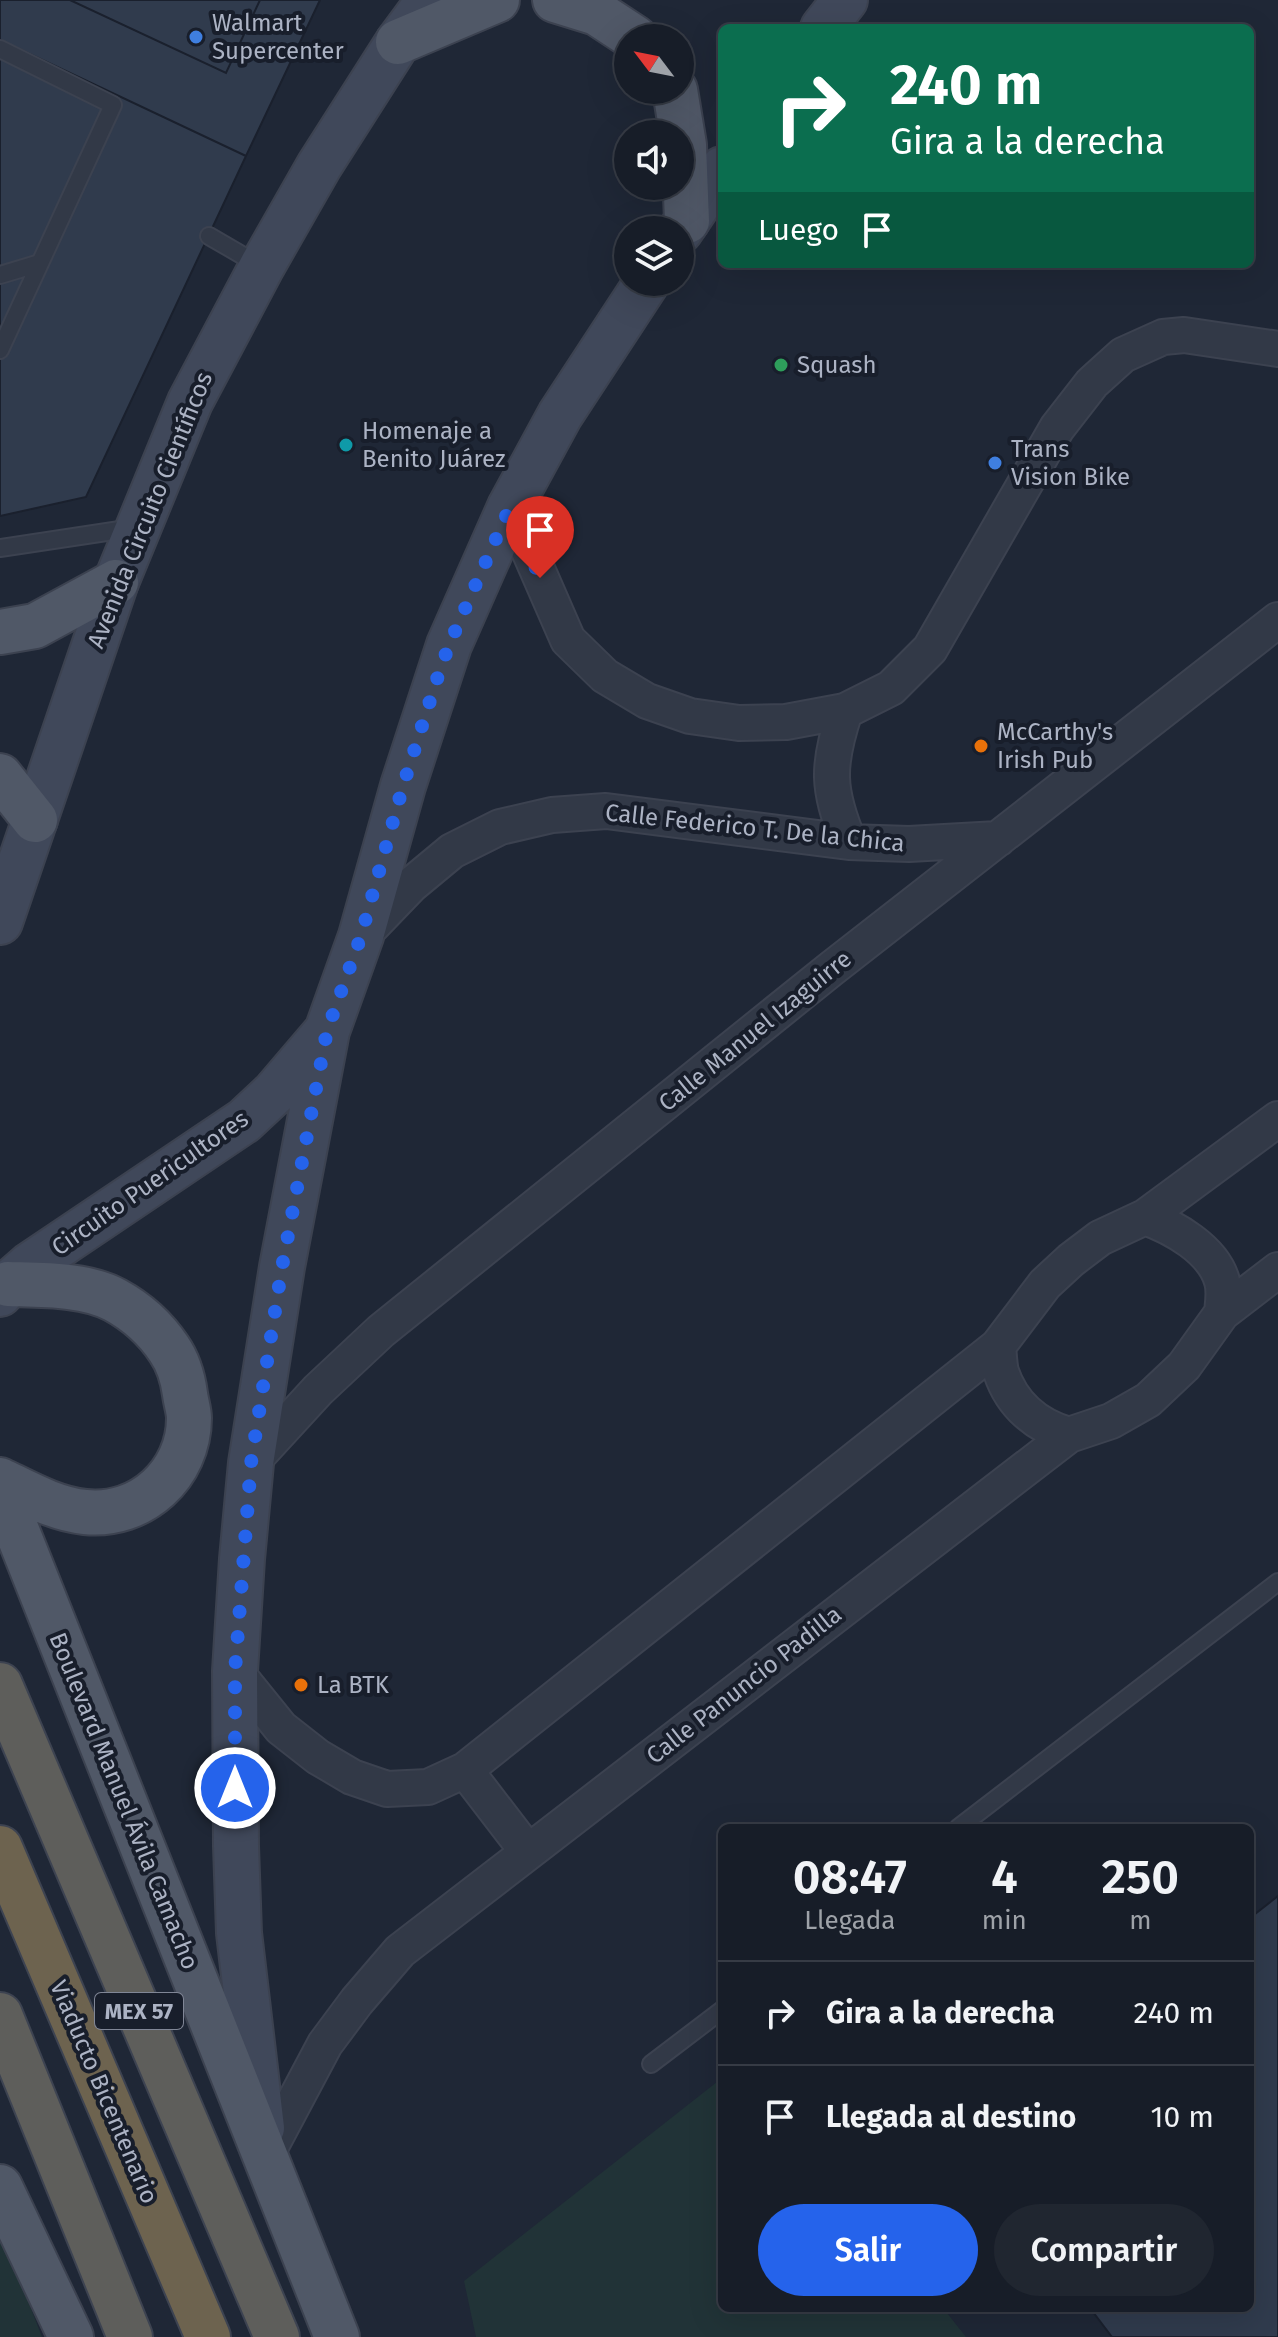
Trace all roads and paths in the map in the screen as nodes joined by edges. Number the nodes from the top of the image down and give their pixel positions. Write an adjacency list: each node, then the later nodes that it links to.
1 (429, 0): 7 (main road, Avenida Circuito Científicos)
2 (497, 0): 7 (main road)
3 (555, 0): 5 (main road)
4 (845, 0): 6 (main road)
5 (614, 24)
6 (826, 24)
7 (398, 42): 15 (main road, Avenida Circuito Científicos)
8 (0, 49): 14 (lane)
9 (677, 104): 11 (main road)
10 (718, 175): 12 (main road)
11 (683, 216)
12 (690, 216)
13 (209, 236): 15 (lane)
14 (40, 263): 16 (lane); 19 (lane)
15 (262, 266): 21 (main road, Avenida Circuito Científicos)
16 (0, 275)
17 (638, 296): 20 (main road)
18 (1278, 349): 26 (street)
19 (0, 350)
20 (510, 507): 26 (street); 32 (main road)
21 (138, 527): 22 (lane); 23 (main road, Avenida Circuito Científicos)
22 (0, 548)
23 (116, 582): 25 (main road); 28 (main road, Avenida Circuito Científicos)
24 (1278, 620): 29 (street, Calle Manuel Izaguirre)
25 (0, 632)
26 (845, 711): 30 (street)
27 (0, 776): 28 (main road)
28 (35, 820): 31 (main road, Avenida Circuito Científicos)
29 (998, 839): 30 (street, Calle Federico T. De la Chica); 41 (street, Calle Manuel Izaguirre)
30 (849, 842): 32 (street, Calle Federico T. De la Chica)
31 (0, 922)
32 (361, 936): 33 (main road)
33 (327, 1031): 37 (main road, Circuito Puericultores); 41 (main road)
34 (1278, 1119): 35 (street)
35 (1145, 1217): 38 (street); 39 (street)
36 (1278, 1270): 38 (street, Calle Panuncio Padilla)
37 (4, 1289): 42 (main road)
38 (1222, 1313): 40 (street, Calle Panuncio Padilla)
39 (998, 1346): 40 (street); 47 (street)
40 (1069, 1435): 50 (street, Calle Panuncio Padilla)
41 (251, 1463): 45 (main road)
42 (0, 1480)
43 (0, 1488): 54 (main road, Boulevard Manuel Ávila Camacho)
44 (1278, 1582): 48 (lane)
45 (235, 1671): 47 (street); 54 (main road)
46 (0, 1685): 59 (highway, MEX 57)
47 (465, 1770): 50 (street)
48 (963, 1824)
49 (0, 1848): 58 (highway, Viaducto Bicentenario)
50 (528, 1852): 54 (street, Calle Panuncio Padilla)
51 (718, 2013): 53 (lane)
52 (0, 2015): 57 (highway)
53 (651, 2064)
54 (265, 2157): 60 (main road, Boulevard Manuel Ávila Camacho)
55 (0, 2187): 56 (main road)
56 (71, 2337)
57 (130, 2337)
58 (208, 2337)
59 (277, 2337)
60 (337, 2337)

